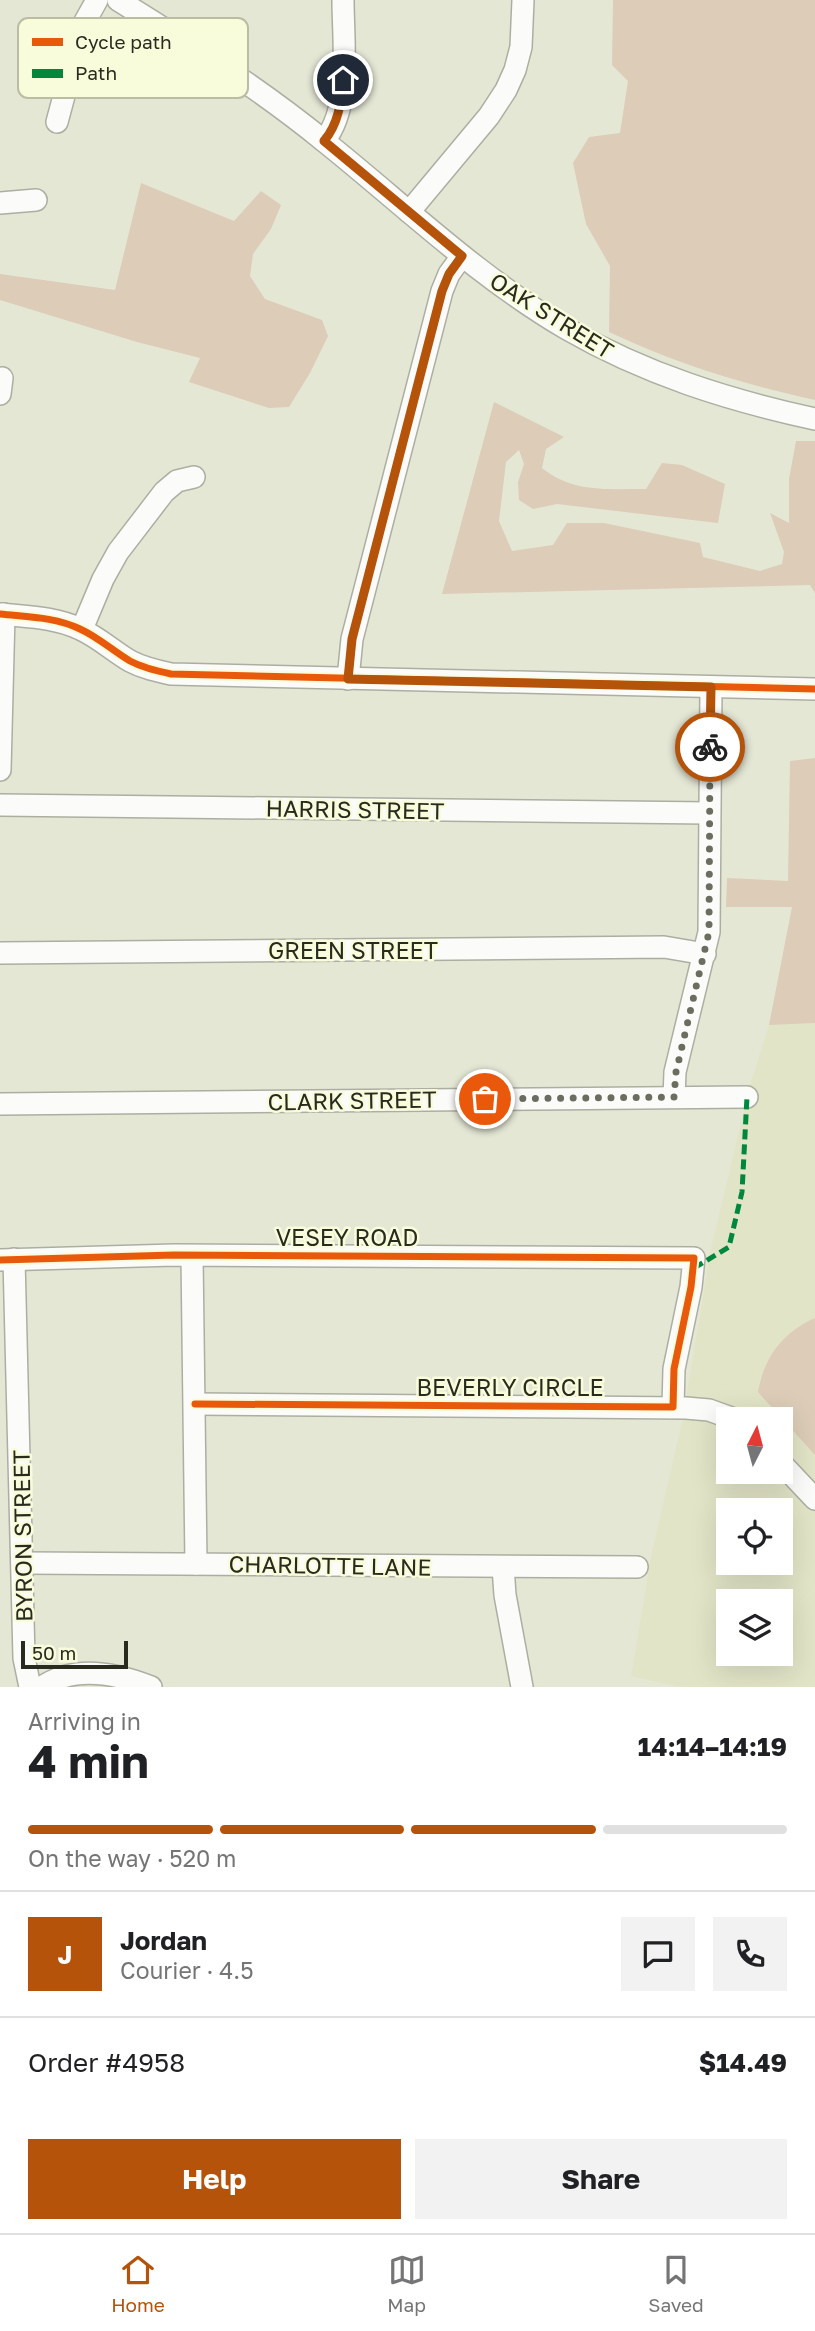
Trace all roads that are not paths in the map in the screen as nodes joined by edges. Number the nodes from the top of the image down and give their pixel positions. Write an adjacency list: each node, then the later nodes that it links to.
1 (97, 0): 5 (street)
2 (118, 0): 6 (street, OAK STREET)
3 (343, 0): 10 (street)
4 (523, 0): 13 (street)
5 (87, 18)
6 (147, 18)
7 (248, 83): 10 (street, OAK STREET)
8 (63, 98): 9 (street)
9 (57, 122)
10 (324, 141): 13 (street, OAK STREET)
11 (36, 200): 12 (street)
12 (0, 203)
13 (409, 212): 14 (street, OAK STREET)
14 (462, 256): 15 (street, OAK STREET); 19 (street)
15 (815, 419)
16 (194, 477): 18 (street)
17 (2, 614): 18 (street); 22 (street)
18 (82, 629): 19 (street)
19 (348, 679): 20 (street)
20 (711, 687): 21 (street); 24 (street)
21 (815, 689)
22 (0, 770)
23 (0, 805): 24 (street, HARRIS STREET)
24 (709, 813): 26 (street)
25 (0, 953): 26 (street, GREEN STREET)
26 (705, 954): 27 (street)
27 (674, 1097): 28 (street, CLARK STREET); 29 (street, CLARK STREET)
28 (747, 1097)
29 (0, 1104)
30 (192, 1256): 31 (street, VESEY ROAD); 32 (street); 33 (street, VESEY ROAD)
31 (7, 1259): 35 (street, BYRON STREET)
32 (195, 1404): 33 (street, BEVERLY CIRCLE); 39 (street)
33 (673, 1407): 34 (street, BEVERLY CIRCLE)
34 (716, 1413)
35 (10, 1419): 38 (street, BYRON STREET)
36 (793, 1476): 37 (street)
37 (815, 1499)
38 (23, 1563): 39 (street, CHARLOTTE LANE); 42 (street, BYRON STREET)
39 (197, 1564): 40 (street, CHARLOTTE LANE)
40 (503, 1567): 41 (street, CHARLOTTE LANE); 45 (street)
41 (636, 1567)
42 (30, 1687)
43 (42, 1687): 44 (street)
44 (150, 1687)
45 (522, 1687)

